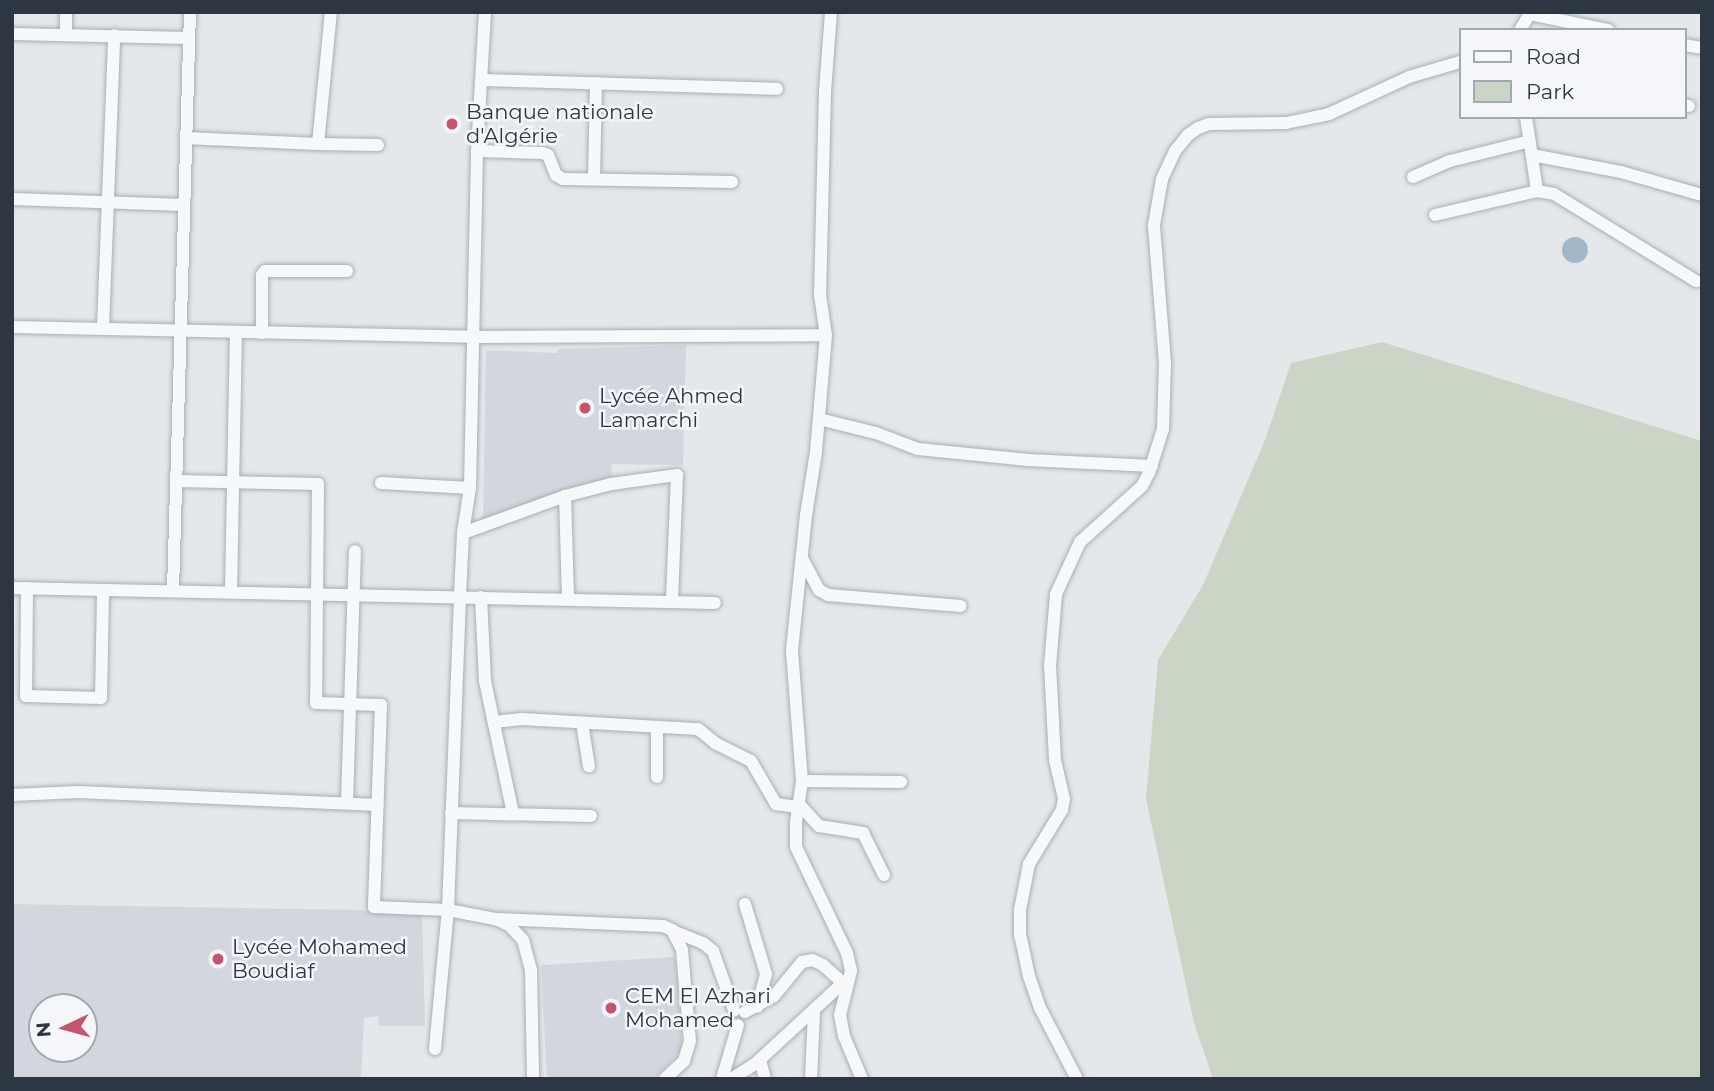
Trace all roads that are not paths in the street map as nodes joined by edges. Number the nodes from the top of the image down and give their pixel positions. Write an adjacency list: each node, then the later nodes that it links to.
1 (66, 12): 9 (street)
2 (190, 12): 11 (street)
3 (331, 12): 19 (street)
4 (485, 12): 13 (street)
5 (831, 12): 39 (street)
6 (1530, 13): 7 (street)
7 (1599, 28)
8 (12, 34): 9 (street)
9 (66, 35): 10 (street)
10 (114, 35): 11 (street); 29 (street)
11 (188, 38): 17 (street)
12 (1458, 63): 42 (street)
13 (481, 80): 14 (street); 21 (street)
14 (596, 83): 15 (street); 24 (street)
15 (777, 89)
16 (1526, 119): 18 (street)
17 (186, 138): 19 (street); 30 (street)
18 (1530, 141): 22 (street); 23 (street)
19 (318, 144): 20 (street)
20 (378, 145)
21 (477, 151): 24 (street); 40 (street)
22 (1532, 155): 26 (street); 27 (street)
23 (1413, 177)
24 (594, 179): 25 (street)
25 (732, 182)
26 (1537, 191): 31 (street); 33 (street)
27 (1702, 195)
28 (12, 199): 29 (street)
29 (109, 202): 30 (street); 35 (street)
30 (184, 205): 36 (street)
31 (1435, 215)
32 (347, 271): 38 (street)
33 (1696, 281)
34 (12, 327): 35 (street)
35 (103, 328): 36 (street)
36 (180, 331): 37 (street); 43 (street)
37 (236, 332): 38 (street); 44 (street)
38 (262, 333): 40 (street)
39 (825, 335): 40 (street); 41 (street)
40 (473, 337): 46 (street)
41 (819, 419): 42 (street); 50 (street)
42 (1152, 466): 97 (street)
43 (176, 481): 44 (street); 54 (street)
44 (233, 482): 55 (street); 56 (street)
45 (381, 483): 46 (street)
46 (470, 488): 48 (street)
47 (565, 496): 48 (street); 60 (street); 61 (street)
48 (463, 534): 58 (street)
49 (355, 551): 57 (street)
50 (802, 558): 63 (street); 70 (street)
51 (12, 588): 52 (street)
52 (27, 588): 53 (street); 53 (street)
53 (103, 590): 54 (street)
54 (173, 591): 55 (street)
55 (230, 592): 56 (street)
56 (317, 595): 57 (street); 64 (street)
57 (354, 595): 58 (street); 64 (street)
58 (460, 596): 59 (street); 76 (street)
59 (481, 597): 60 (street); 65 (street)
60 (568, 599): 61 (street)
61 (671, 601): 62 (street)
62 (715, 603)
63 (961, 606)
64 (351, 704): 73 (street); 74 (street)
65 (494, 722): 66 (street); 77 (street)
66 (582, 723): 67 (street); 68 (street)
67 (657, 727): 69 (street); 75 (street)
68 (589, 766)
69 (657, 777)
70 (802, 781): 71 (street); 75 (street)
71 (901, 782)
72 (12, 795): 73 (street)
73 (347, 803): 74 (street)
74 (377, 805): 81 (street)
75 (798, 805): 79 (street); 84 (street)
76 (451, 813): 77 (street); 81 (street)
77 (513, 814): 78 (street)
78 (591, 816)
79 (884, 875)
80 (745, 904): 86 (street)
81 (448, 910): 82 (street); 88 (street)
82 (495, 919): 83 (street); 90 (street)
83 (672, 930): 86 (street); 91 (street)
84 (851, 971): 85 (street); 96 (street)
85 (843, 983): 86 (street); 87 (street)
86 (745, 1010): 92 (street)
87 (814, 1012): 89 (street); 95 (street)
88 (435, 1049)
89 (760, 1060): 93 (street); 94 (street)
90 (533, 1079)
91 (665, 1079)
92 (722, 1079)
93 (731, 1079)
94 (765, 1079)
95 (811, 1079)
96 (862, 1079)
97 (1077, 1079)

